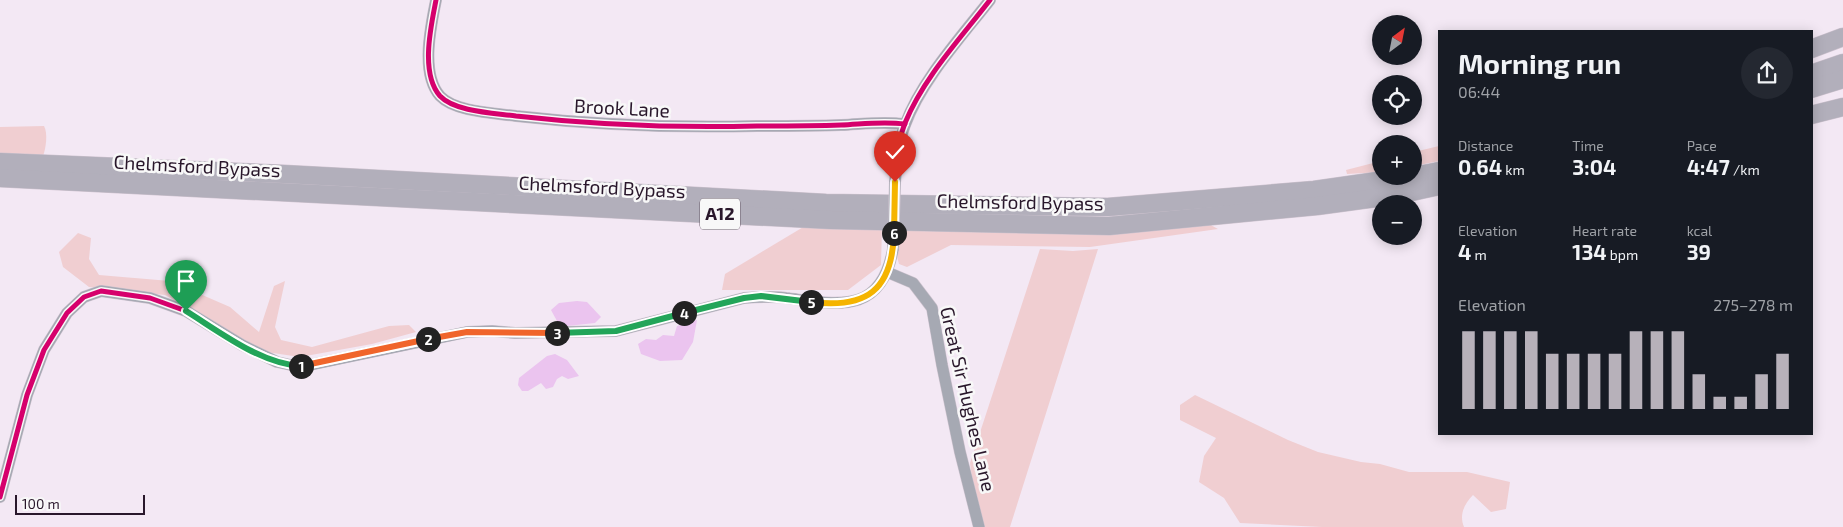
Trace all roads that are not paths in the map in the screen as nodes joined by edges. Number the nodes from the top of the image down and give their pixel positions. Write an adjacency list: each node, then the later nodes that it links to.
1 (436, 0): 11 (street, Brook Lane)
2 (990, 0): 11 (street)
3 (1843, 37): 4 (highway)
4 (1813, 48)
5 (1843, 63): 6 (highway)
6 (1813, 73)
7 (1843, 79): 8 (highway)
8 (1813, 88)
9 (1843, 107): 10 (highway)
10 (1813, 114)
11 (905, 124): 18 (street, bridge)
12 (0, 162): 16 (highway, Chelmsford Bypass / A12)
13 (1438, 171): 14 (highway, Chelmsford Bypass / A12)
14 (1422, 174)
15 (0, 178): 17 (highway, Chelmsford Bypass / A12)
16 (1372, 182)
17 (1438, 186)
18 (887, 272): 19 (street); 20 (street, Great Sir Hughes Lane)
19 (0, 497)
20 (979, 527)

